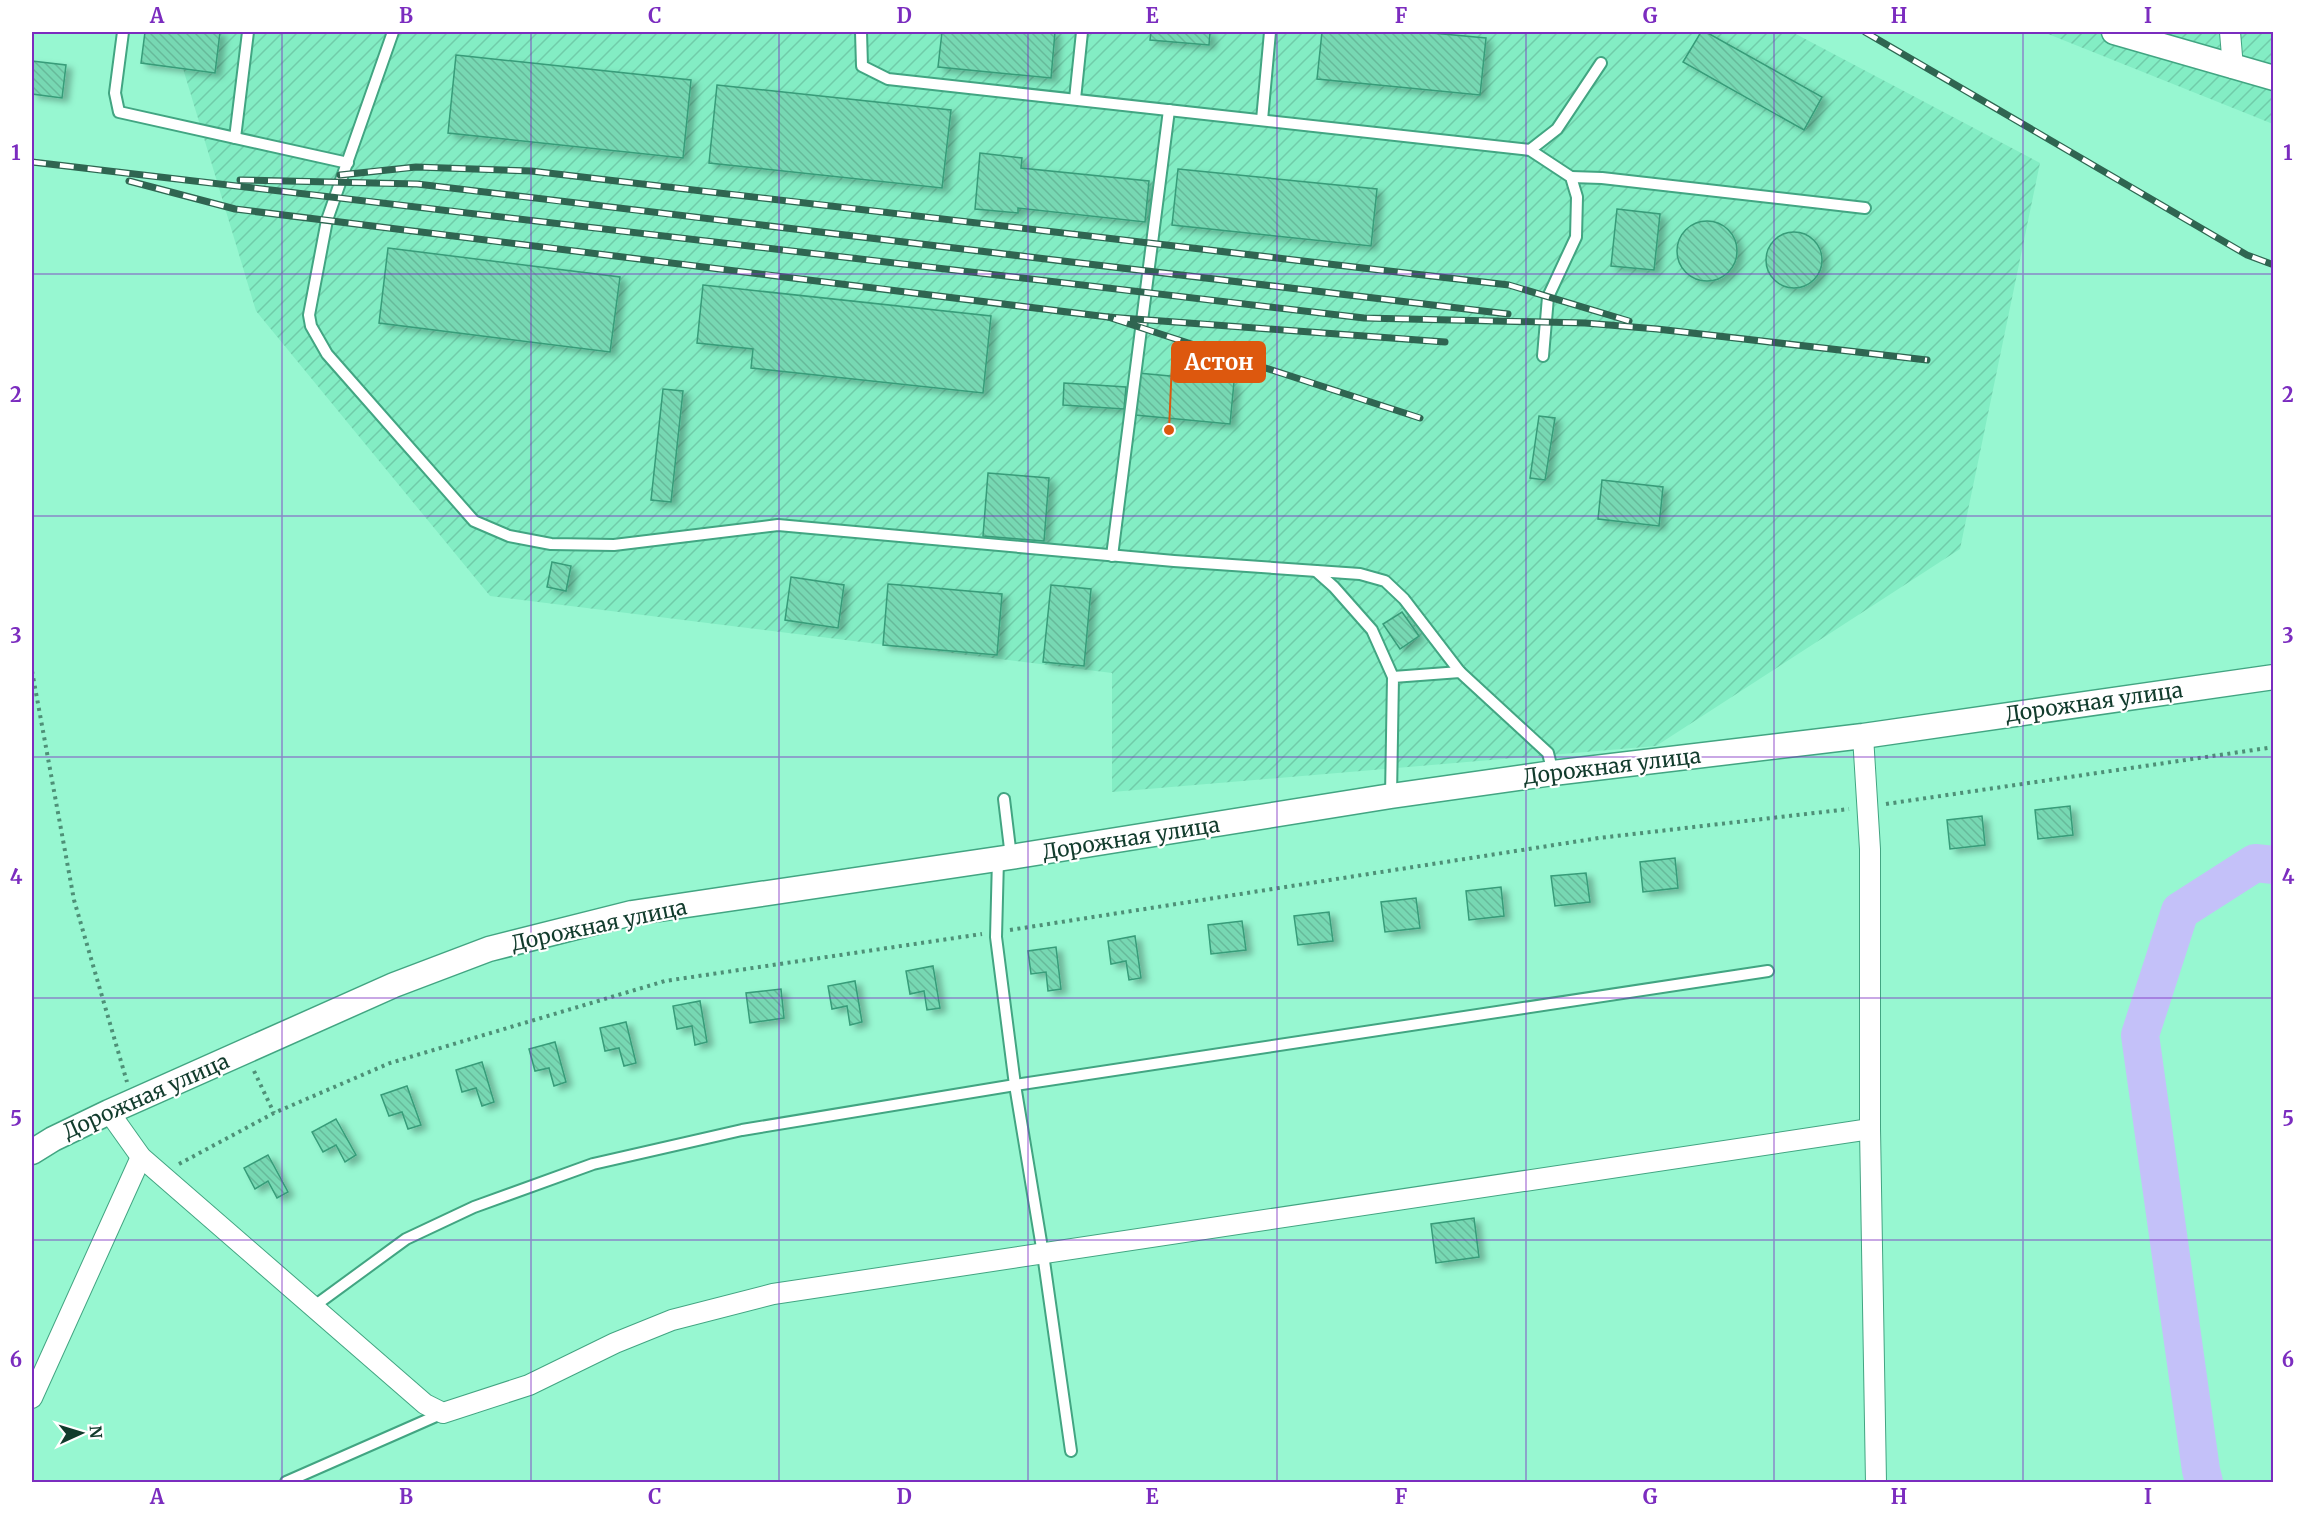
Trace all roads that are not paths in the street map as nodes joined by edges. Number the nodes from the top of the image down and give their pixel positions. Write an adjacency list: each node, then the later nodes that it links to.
1 (123, 32): 15 (lane)
2 (248, 32): 15 (lane)
3 (393, 32): 17 (lane)
4 (861, 32): 12 (lane)
5 (1082, 32): 12 (lane)
6 (1270, 32): 14 (lane)
7 (2114, 32): 10 (street)
8 (2230, 32): 10 (street)
9 (1601, 63): 16 (lane)
10 (2233, 68): 11 (street)
11 (2274, 78)
12 (1075, 99): 13 (lane)
13 (1169, 110): 14 (lane); 21 (lane)
14 (1262, 120): 16 (lane)
15 (235, 138): 17 (lane)
16 (1530, 150): 18 (lane)
17 (348, 163): 21 (lane)
18 (1572, 177): 19 (lane); 20 (lane)
19 (1865, 208)
20 (1544, 356)
21 (1112, 556): 22 (lane)
22 (1316, 571): 23 (lane); 25 (lane)
23 (1460, 672): 25 (lane); 27 (lane)
24 (2274, 676): 26 (street, Дорожная улица)
25 (1393, 677): 28 (lane)
26 (1863, 736): 27 (street, Дорожная улица); 34 (street)
27 (1554, 773): 28 (street, Дорожная улица)
28 (1391, 796): 30 (street, Дорожная улица)
29 (1004, 799): 30 (lane)
30 (1004, 858): 32 (lane); 33 (street, Дорожная улица)
31 (1768, 970): 32 (lane)
32 (1015, 1085): 37 (lane); 38 (lane)
33 (109, 1112): 35 (street, Дорожная улица); 36 (street)
34 (1870, 1129): 37 (street); 43 (street)
35 (32, 1152)
36 (141, 1157): 38 (street); 39 (street)
37 (1043, 1254): 40 (street); 41 (lane)
38 (313, 1307): 40 (street)
39 (32, 1398)
40 (443, 1413): 42 (lane)
41 (1071, 1451)
42 (286, 1482)
43 (1876, 1482)

